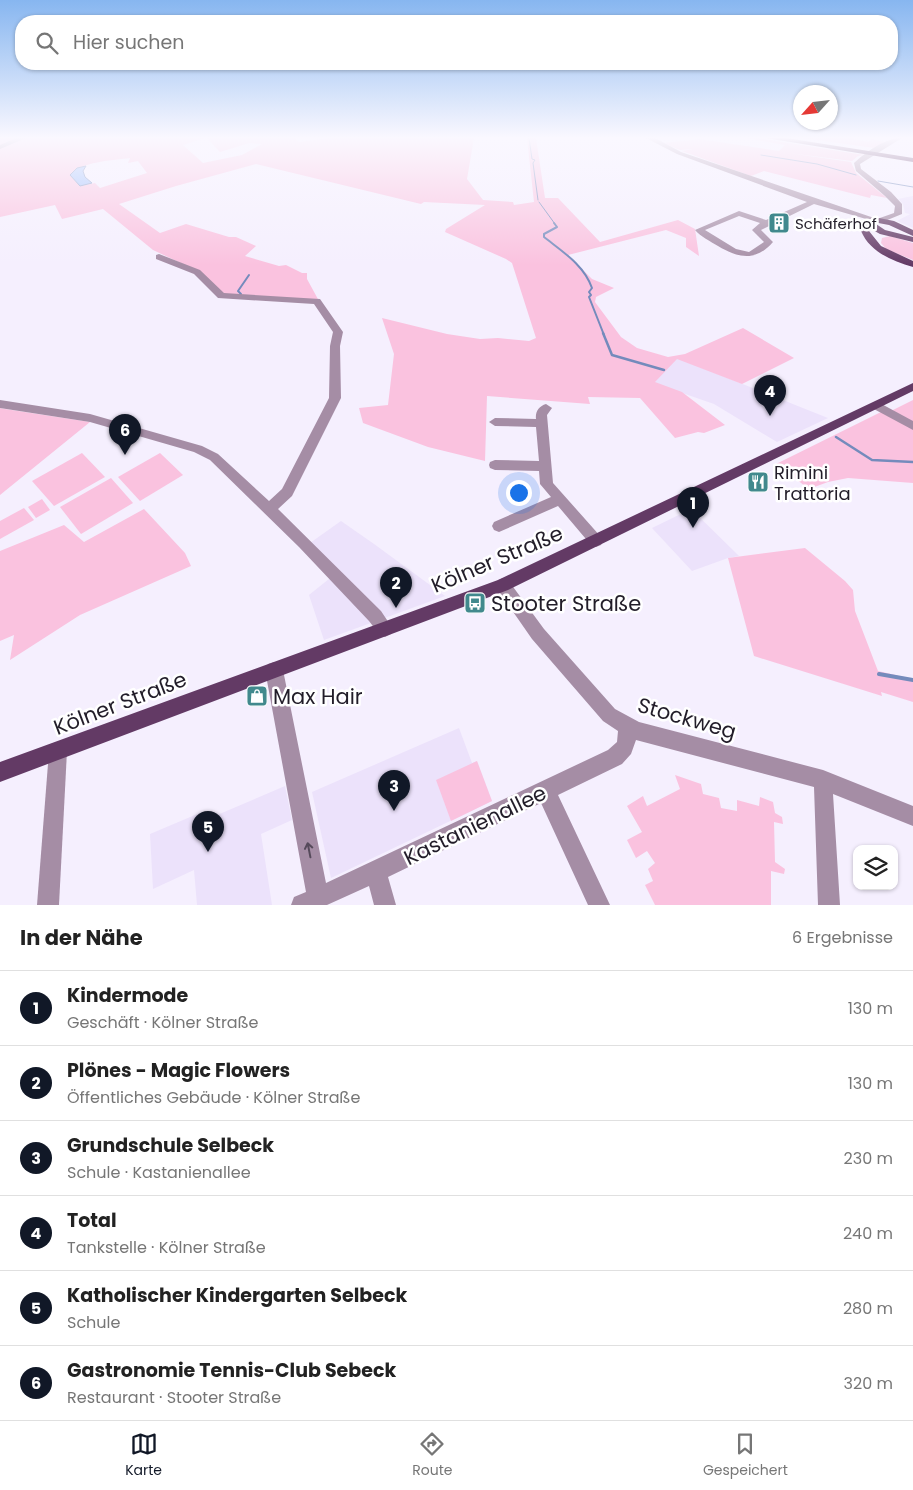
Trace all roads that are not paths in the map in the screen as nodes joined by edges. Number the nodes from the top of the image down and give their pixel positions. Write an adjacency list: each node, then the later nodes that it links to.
1 (755, 180): 3 (street)
2 (870, 180): 4 (street)
3 (814, 201): 5 (street); 6 (street)
4 (893, 221): 5 (main road); 9 (main road)
5 (873, 222): 7 (main road); 8 (main road)
6 (766, 223): 6 (street)
7 (883, 231): 8 (main road); 9 (main road)
8 (866, 233): 11 (main road)
9 (912, 237)
10 (159, 256): 22 (street)
11 (913, 264)
12 (913, 387): 14 (main road, Kölner Straße)
13 (0, 404): 22 (street)
14 (876, 405): 18 (street); 24 (main road, Kölner Straße)
15 (546, 408): 17 (street)
16 (495, 422): 17 (street)
17 (541, 423): 20 (street)
18 (913, 426)
19 (494, 465): 20 (street)
20 (545, 466): 21 (street)
21 (560, 499): 23 (street); 24 (street)
22 (269, 509): 26 (street)
23 (499, 526)
24 (596, 541): 25 (main road, Kölner Straße)
25 (503, 585): 26 (main road, Kölner Straße); 28 (street, Stockweg)
26 (385, 629): 27 (main road, Kölner Straße)
27 (274, 670): 29 (main road, Kölner Straße); 35 (street, one-way to 27)
28 (627, 727): 31 (street, Stockweg); 32 (street, Kastanienallee)
29 (58, 751): 30 (main road, Kölner Straße); 36 (street)
30 (0, 772)
31 (823, 780): 33 (street, Stockweg); 39 (street)
32 (546, 791): 34 (street, Kastanienallee); 38 (street)
33 (913, 816)
34 (376, 872): 35 (street, Kastanienallee); 37 (street)
35 (310, 901)
36 (48, 905)
37 (385, 905)
38 (600, 905)
39 (829, 905)

